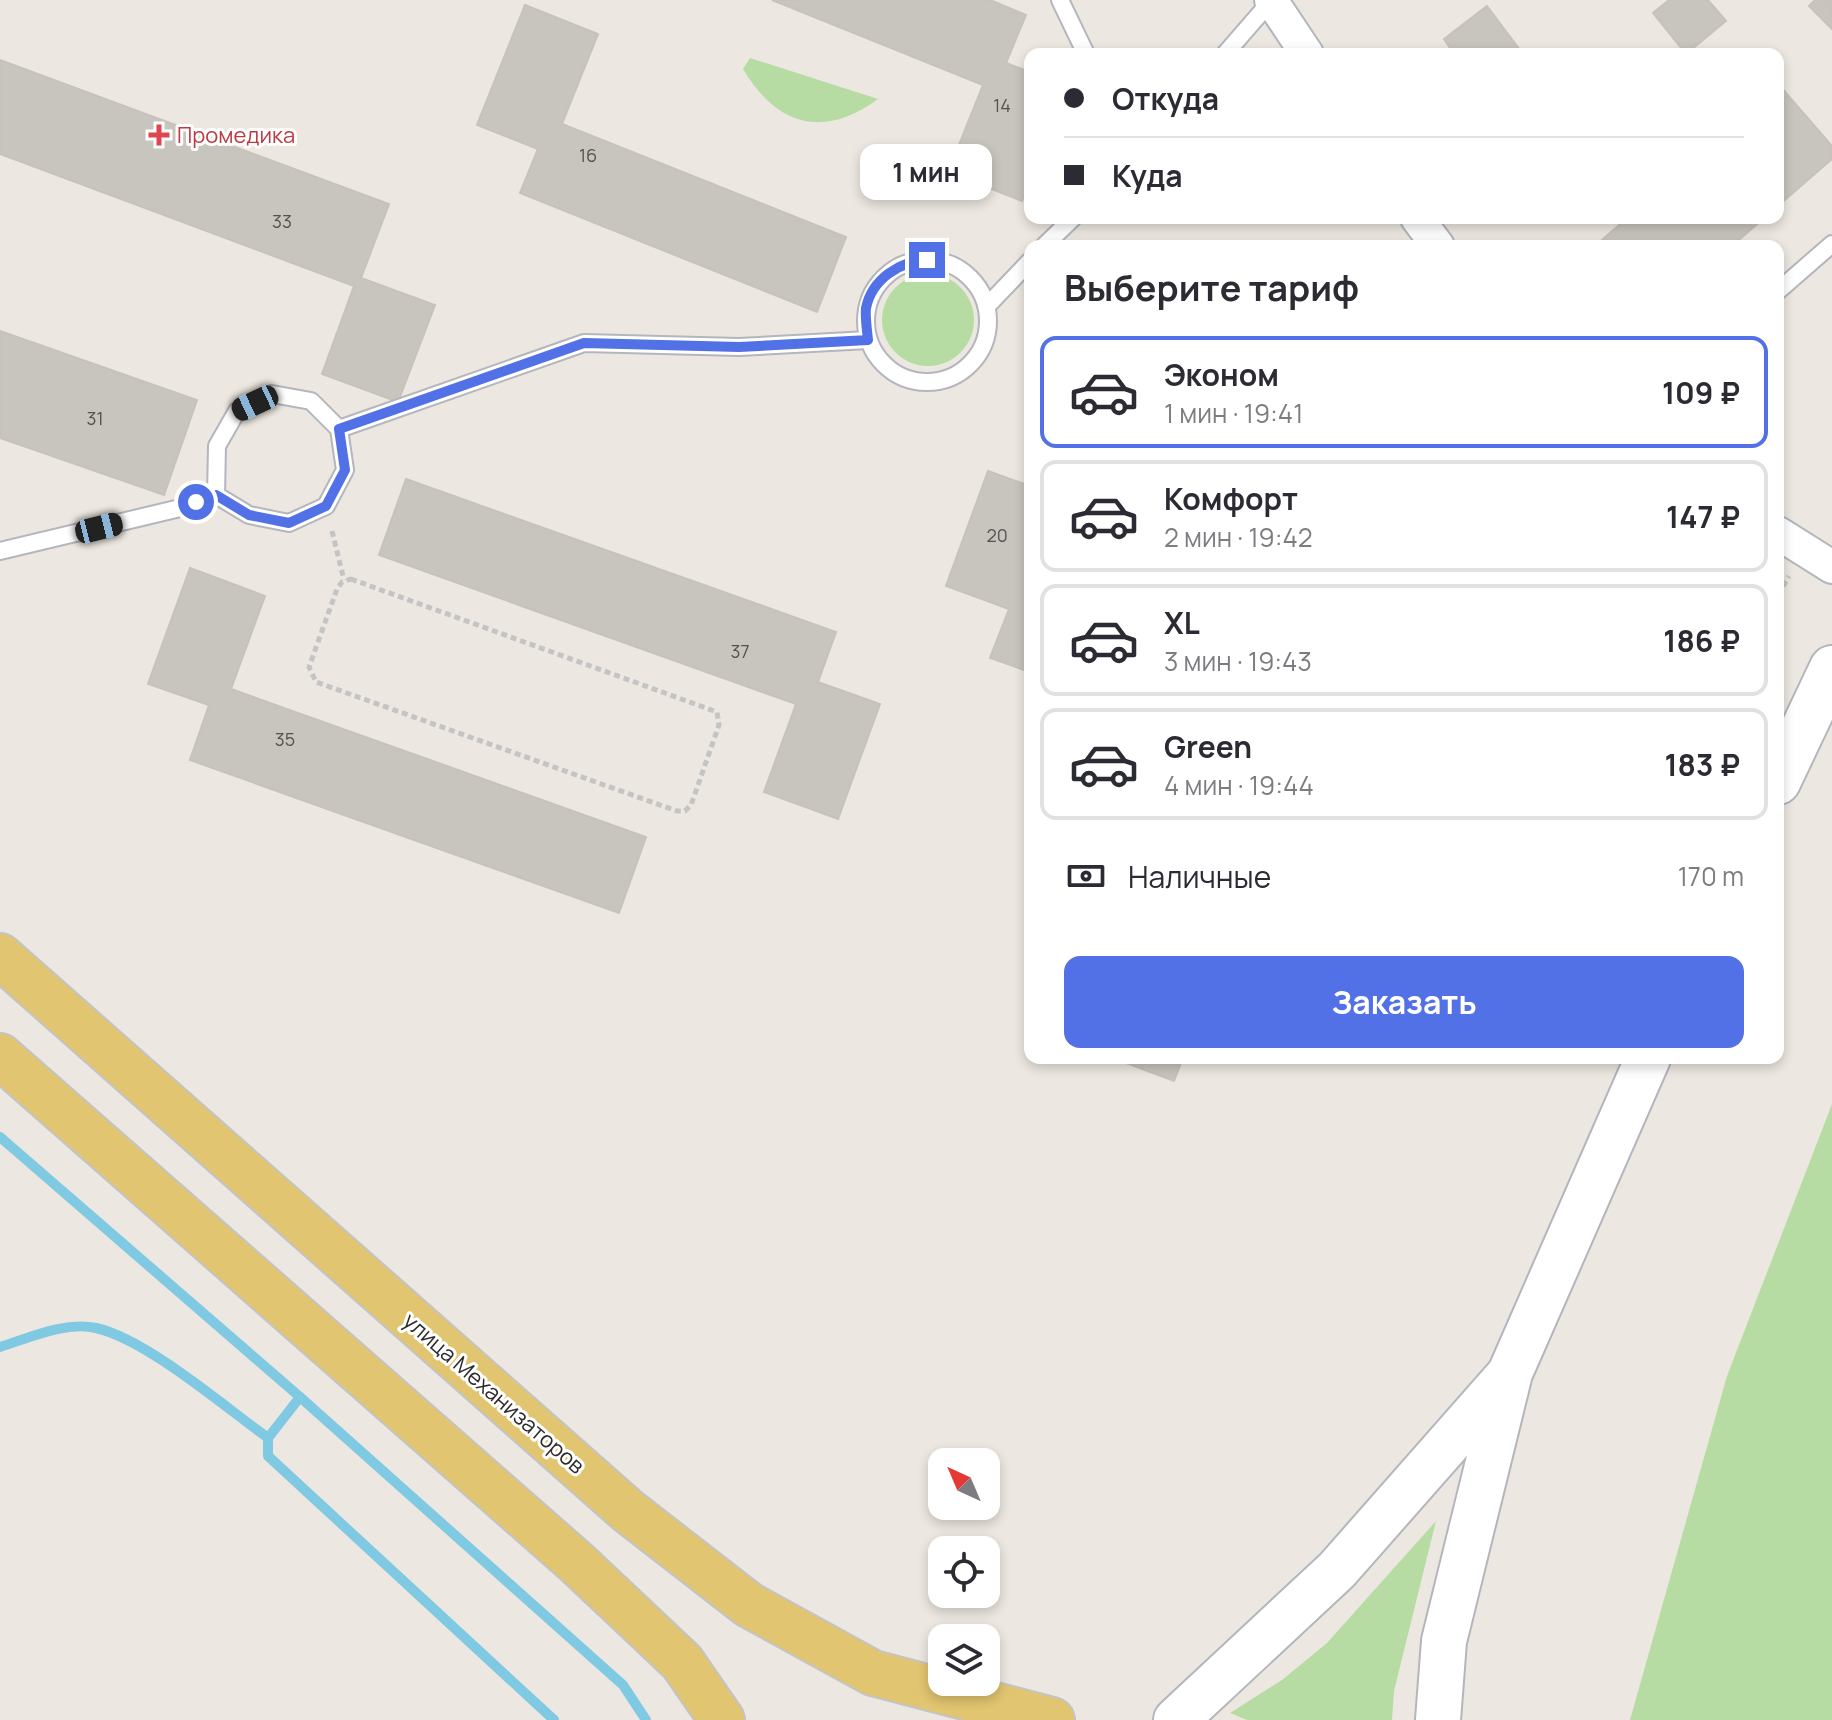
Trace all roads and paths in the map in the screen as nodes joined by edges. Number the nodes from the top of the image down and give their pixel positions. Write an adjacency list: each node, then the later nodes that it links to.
1 (1060, 0): 3 (lane)
2 (1271, 0): 4 (lane); 5 (street)
3 (1083, 48)
4 (1230, 48)
5 (1303, 48)
6 (1067, 224): 7 (lane)
7 (1050, 240)
8 (1832, 244): 10 (lane)
9 (1024, 267): 11 (lane)
10 (1784, 286)
11 (988, 305): 12 (lane); 12 (lane)
12 (868, 340): 13 (lane)
13 (339, 429): 14 (lane); 15 (lane)
14 (216, 495): 15 (lane); 17 (lane)
15 (326, 506): 19 (path)
16 (1784, 537): 18 (street)
17 (0, 551)
18 (1832, 567)
19 (344, 580): 19 (path)
20 (1832, 668): 21 (main road)
21 (1784, 769)
22 (0, 956): 27 (main road, улица Механизаторов)
23 (0, 1056): 26 (main road)
24 (1645, 1064): 25 (main road)
25 (1510, 1373): 28 (main road); 29 (main road)
26 (722, 1720)
27 (1052, 1720)
28 (1176, 1720)
29 (1438, 1720)

